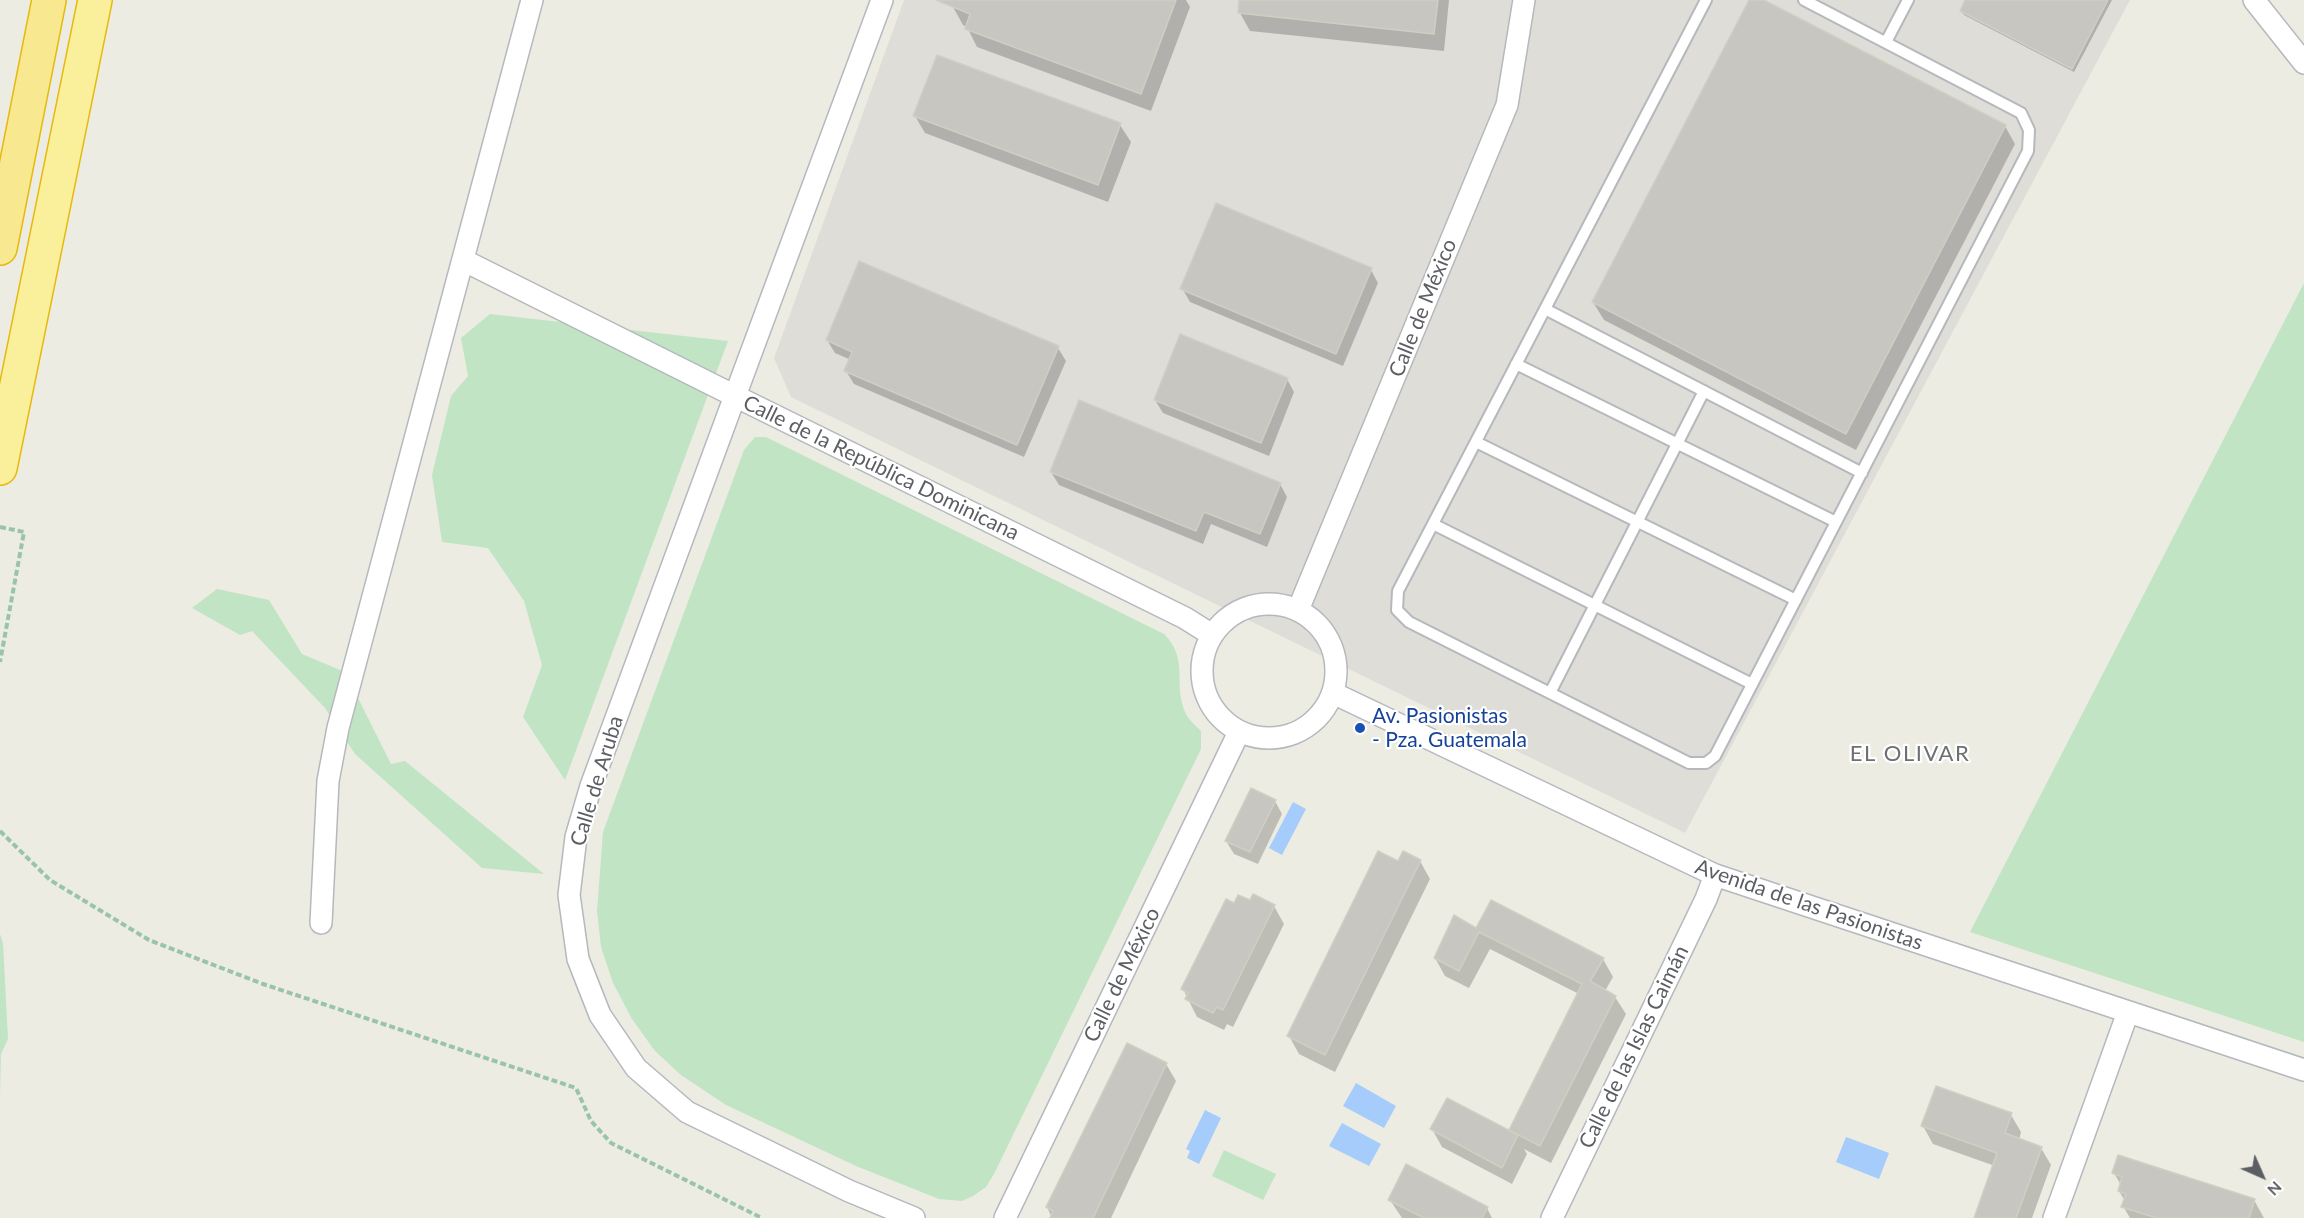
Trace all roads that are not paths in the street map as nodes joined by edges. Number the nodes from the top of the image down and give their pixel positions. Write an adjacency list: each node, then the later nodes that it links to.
1 (49, 0): 12 (highway)
2 (532, 0): 13 (street)
3 (882, 0): 17 (street, Calle de la República Dominicana)
4 (1524, 0): 27 (street, Calle de México)
5 (1706, 0): 14 (lane)
6 (1804, 0): 10 (lane)
7 (1908, 0): 10 (lane)
8 (2254, 0): 11 (street)
9 (94, 3): 20 (highway)
10 (1886, 42): 21 (lane)
11 (2304, 63)
12 (0, 248)
13 (463, 260): 17 (street); 34 (street)
14 (1545, 309): 15 (lane); 16 (lane)
15 (1516, 364): 18 (lane); 19 (lane)
16 (1704, 391): 19 (lane); 21 (lane)
17 (735, 396): 28 (street, Calle de la República Dominicana); 37 (street, Calle de Aruba)
18 (1476, 442): 22 (lane); 24 (lane)
19 (1677, 443): 22 (lane); 23 (lane)
20 (0, 467)
21 (1862, 473): 23 (lane)
22 (1637, 521): 25 (lane); 26 (lane)
23 (1836, 522): 25 (lane)
24 (1433, 524): 26 (lane); 31 (lane)
25 (1796, 600): 29 (lane)
26 (1595, 605): 29 (lane); 31 (lane)
27 (1298, 610): 28 (street); 30 (street)
28 (1212, 634): 32 (street)
29 (1752, 684): 31 (lane)
30 (1333, 693): 32 (street); 33 (street, Avenida de las Pasionistas)
31 (1550, 693)
32 (1239, 732): 38 (street, Calle de México)
33 (1715, 875): 35 (street, Avenida de las Pasionistas); 39 (street, Calle de las Islas Caimán)
34 (321, 923)
35 (2128, 1012): 36 (street, Avenida de las Pasionistas); 40 (street)
36 (2304, 1070)
37 (914, 1218)
38 (1005, 1218)
39 (1552, 1218)
40 (2054, 1218)

